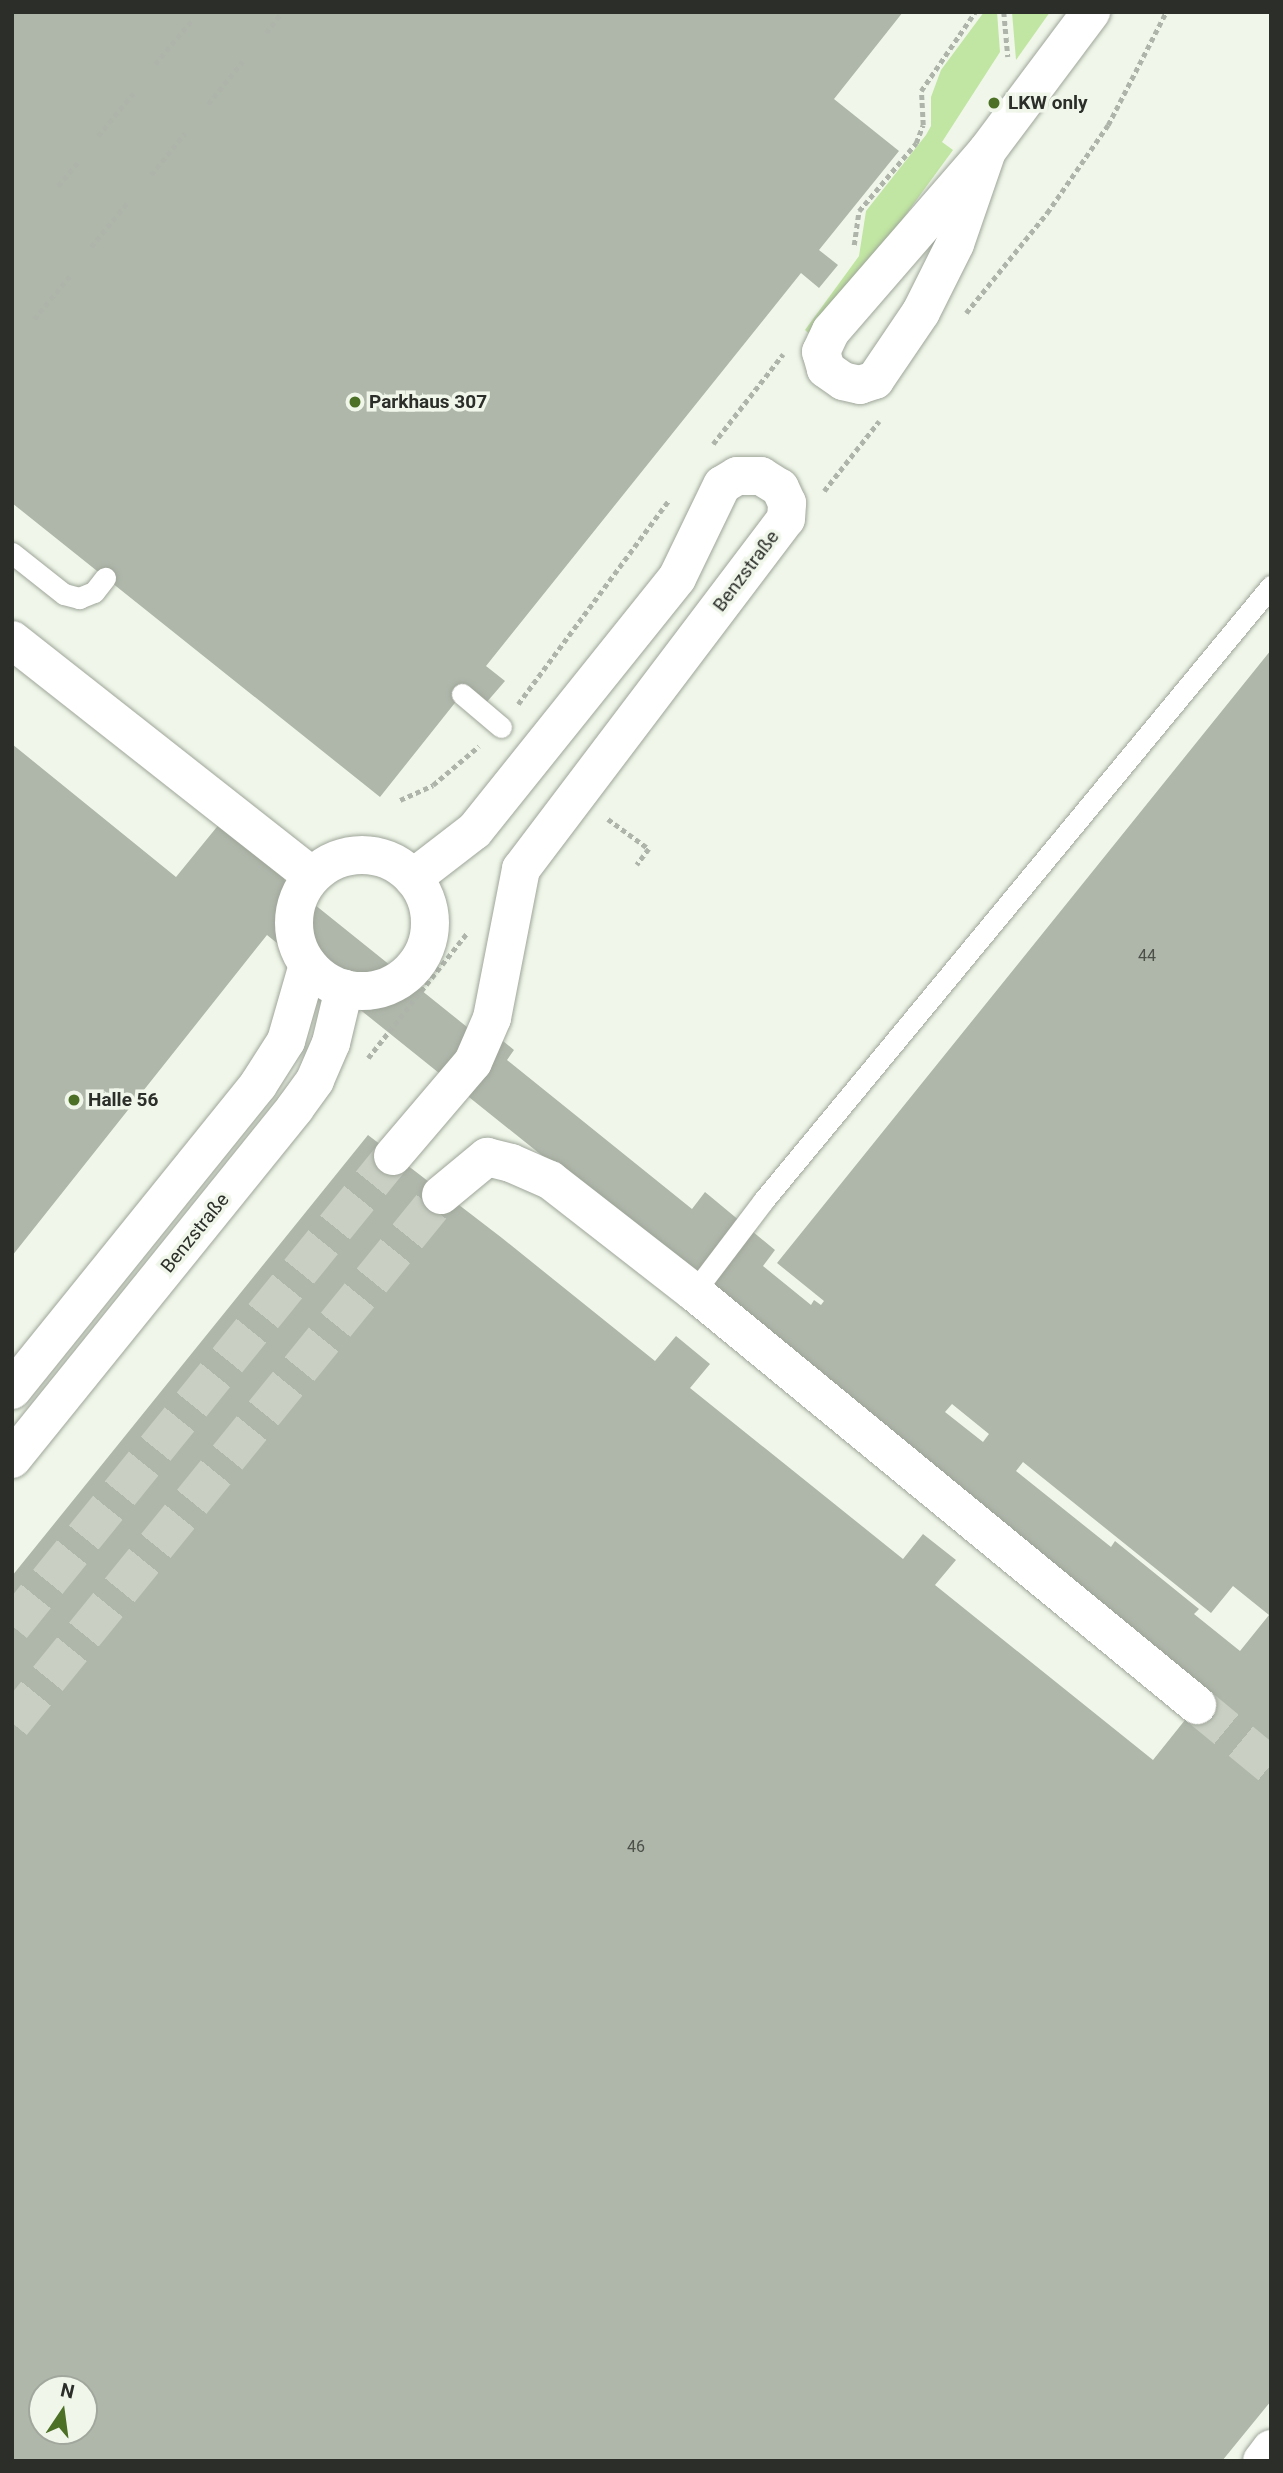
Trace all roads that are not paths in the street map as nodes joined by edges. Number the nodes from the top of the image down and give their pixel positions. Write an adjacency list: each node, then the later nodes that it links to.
1 (1088, 14): 2 (street)
2 (987, 151): 2 (street)
3 (12, 553): 4 (lane)
4 (105, 578)
5 (1271, 586): 15 (lane)
6 (12, 640): 9 (street)
7 (462, 694): 8 (lane)
8 (501, 727)
9 (311, 875): 10 (street); 11 (street)
10 (413, 878): 12 (street); 13 (street, Benzstraße)
11 (308, 964): 12 (street); 16 (street)
12 (344, 989): 17 (street, Benzstraße)
13 (393, 1156)
14 (442, 1195): 15 (street)
15 (694, 1292): 18 (street)
16 (12, 1390)
17 (12, 1459)
18 (1197, 1705)
19 (1271, 2449): 20 (street)
20 (1262, 2461)

